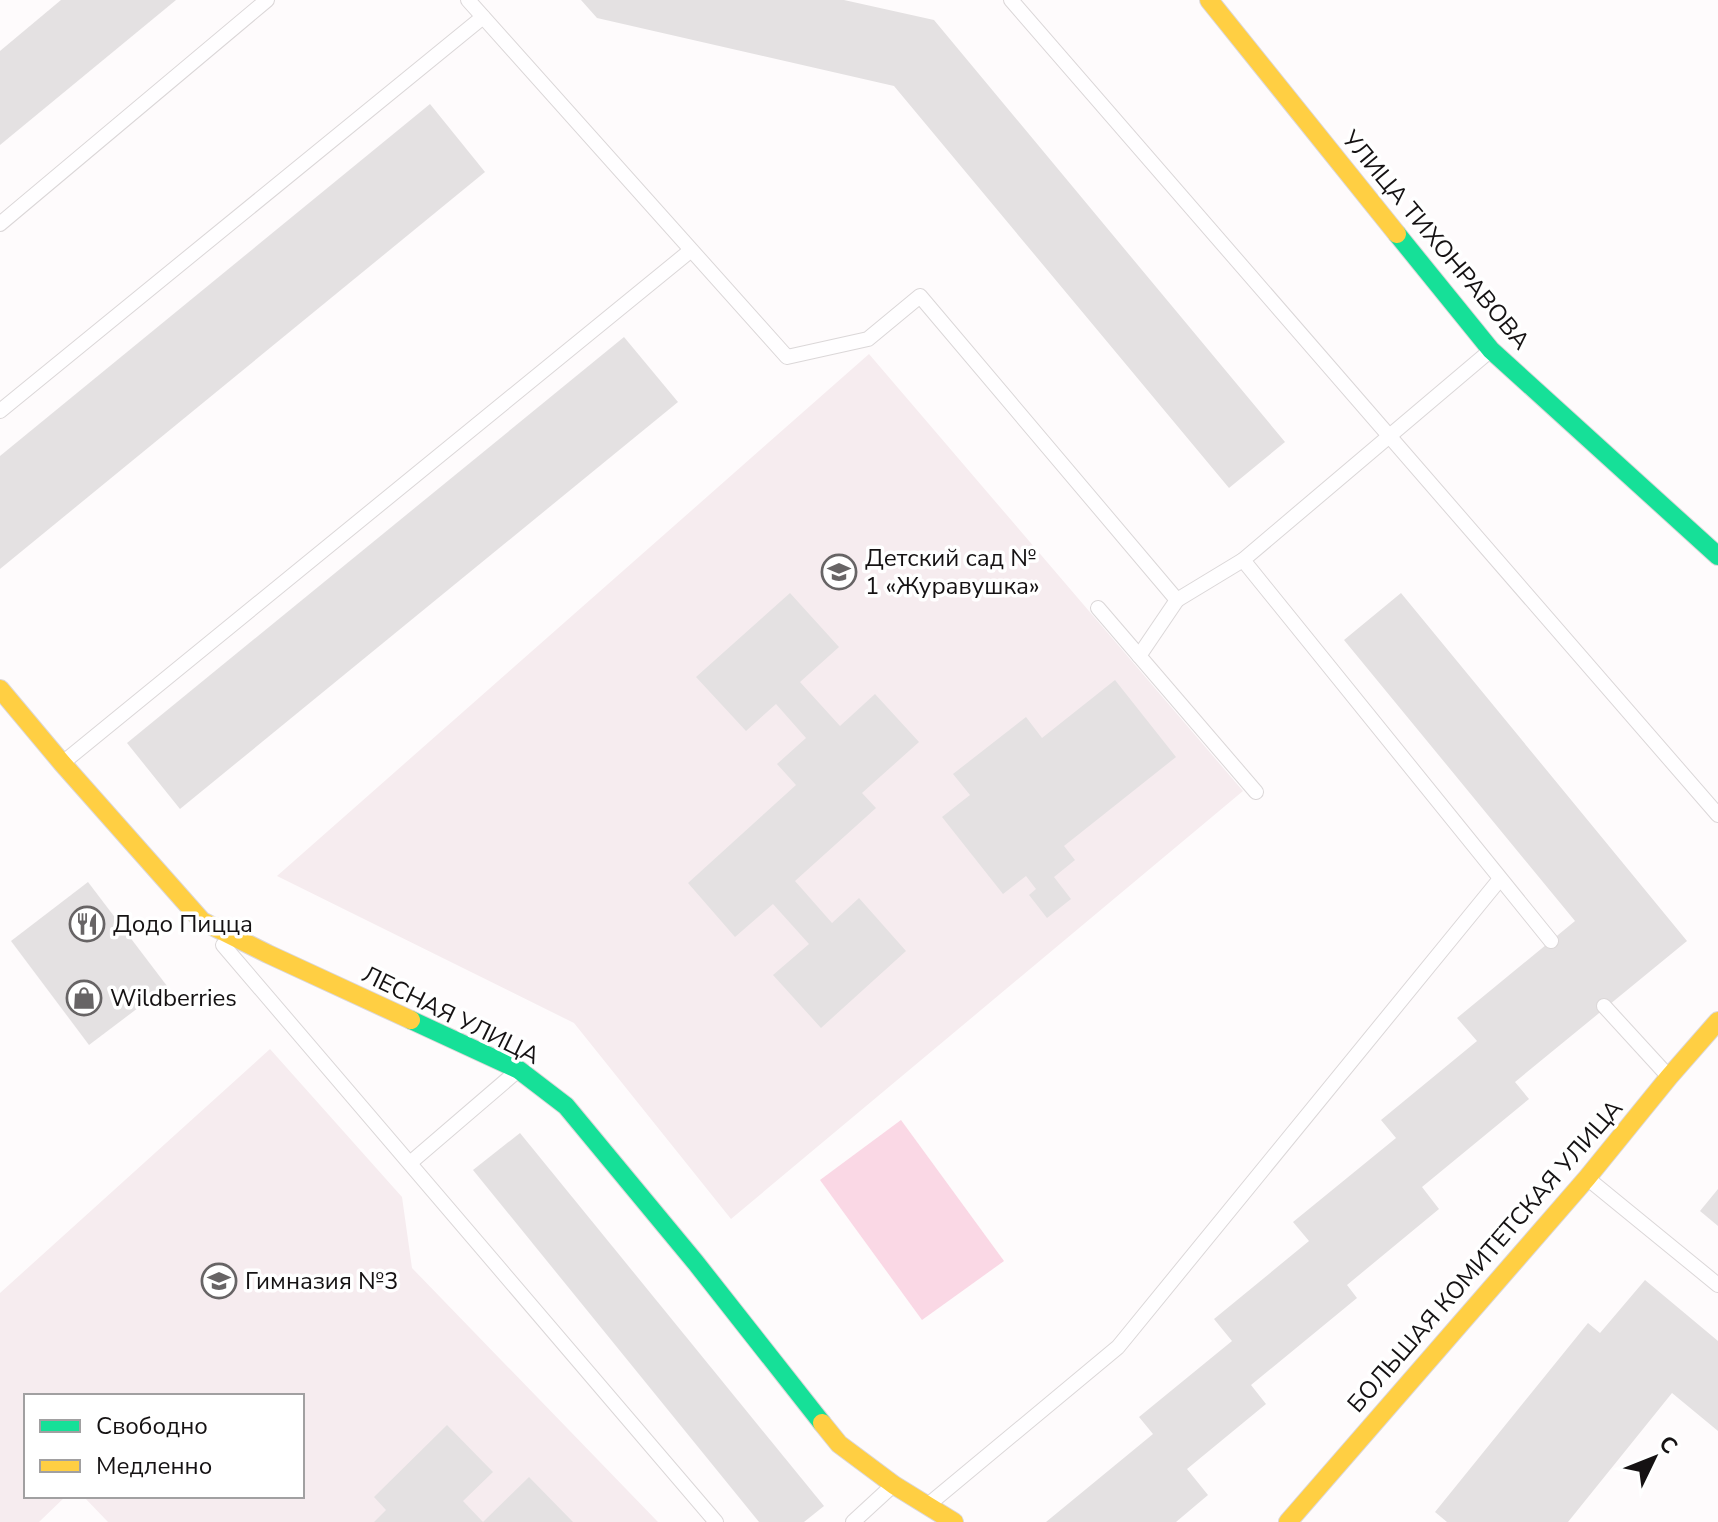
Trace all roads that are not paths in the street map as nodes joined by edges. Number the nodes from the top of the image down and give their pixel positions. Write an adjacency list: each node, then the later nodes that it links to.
1 (267, 0): 6 (lane)
2 (468, 0): 5 (lane)
3 (1011, 0): 10 (lane)
4 (1209, 0): 8 (street, УЛИЦА ТИХОНРАВОВА)
5 (483, 17): 7 (lane); 9 (lane)
6 (0, 224)
7 (690, 251): 13 (lane); 17 (lane)
8 (1491, 350): 10 (lane); 11 (street, УЛИЦА ТИХОНРАВОВА)
9 (0, 411)
10 (1389, 437): 12 (lane); 19 (lane)
11 (1718, 556)
12 (1243, 560): 13 (lane); 20 (lane)
13 (1177, 600): 15 (lane)
14 (1098, 608): 15 (lane)
15 (1139, 656): 18 (lane)
16 (0, 689): 17 (street, ЛЕСНАЯ УЛИЦА)
17 (62, 763): 21 (street, ЛЕСНАЯ УЛИЦА)
18 (1256, 792)
19 (1718, 815)
20 (1500, 879): 22 (lane); 31 (lane)
21 (202, 921): 25 (street, ЛЕСНАЯ УЛИЦА); 27 (lane)
22 (1551, 941)
23 (1604, 1006): 26 (lane)
24 (1718, 1021): 26 (street, БОЛЬШАЯ КОМИТЕТСКАЯ УЛИЦА)
25 (519, 1070): 27 (lane); 30 (street, ЛЕСНАЯ УЛИЦА)
26 (1669, 1077): 28 (street, БОЛЬШАЯ КОМИТЕТСКАЯ УЛИЦА)
27 (410, 1163): 32 (lane)
28 (1587, 1178): 29 (lane); 35 (street, БОЛЬШАЯ КОМИТЕТСКАЯ УЛИЦА)
29 (1718, 1285)
30 (894, 1485): 31 (street, ЛЕСНАЯ УЛИЦА); 33 (lane)
31 (928, 1505): 34 (street, ЛЕСНАЯ УЛИЦА)
32 (716, 1522)
33 (853, 1522)
34 (954, 1522)
35 (1288, 1522)

